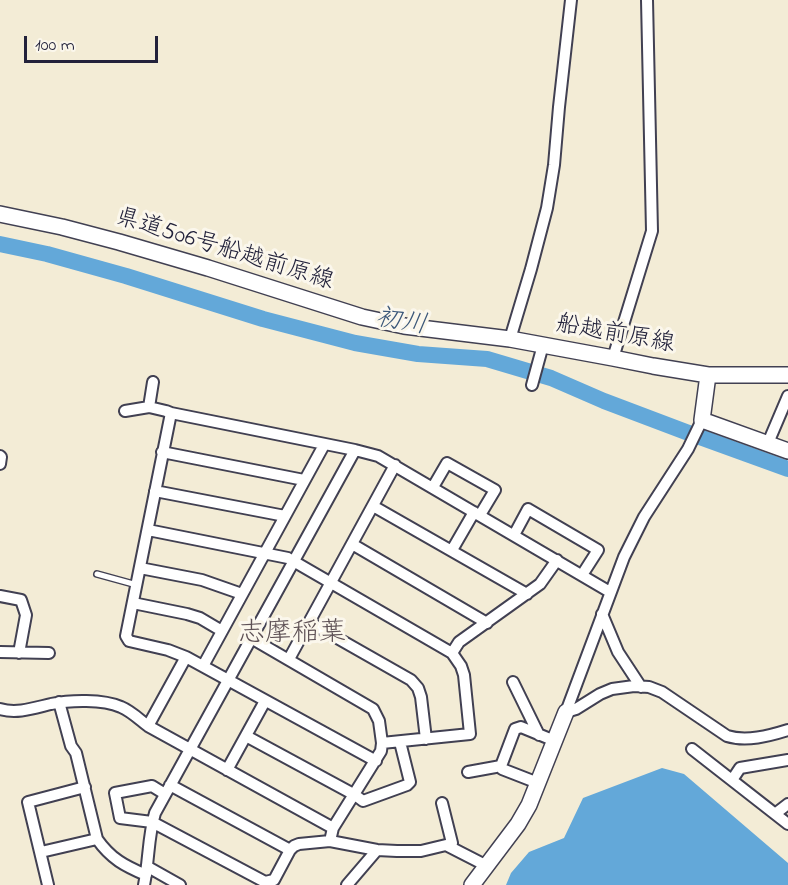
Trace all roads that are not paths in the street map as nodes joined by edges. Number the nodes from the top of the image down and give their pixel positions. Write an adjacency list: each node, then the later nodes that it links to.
1 (571, 0): 5 (street)
2 (648, 0): 7 (street)
3 (0, 214): 4 (main road, 県道506号船越前原線)
4 (435, 330): 5 (main road, 船越前原線)
5 (510, 339): 6 (main road, 船越前原線)
6 (543, 345): 7 (main road, 船越前原線); 11 (street)
7 (613, 358): 8 (main road, 船越前原線)
8 (708, 375): 9 (main road, 船越前原線); 16 (main road)
9 (788, 375)
10 (153, 384): 13 (street)
11 (532, 385)
12 (788, 396): 17 (street)
13 (149, 407): 14 (street); 15 (street)
14 (125, 411)
15 (171, 413): 18 (street); 21 (street)
16 (702, 420): 17 (main road); 43 (street)
17 (768, 443): 20 (main road)
18 (324, 445): 19 (street); 25 (street)
19 (355, 450): 24 (street); 37 (street)
20 (788, 451)
21 (162, 452): 25 (street); 27 (street)
22 (0, 456): 23 (street)
23 (0, 464)
24 (395, 465): 26 (street); 28 (street)
25 (304, 480): 30 (street)
26 (433, 488): 29 (street); 29 (street)
27 (155, 491): 30 (street); 31 (street)
28 (373, 506): 33 (street); 34 (street)
29 (477, 513): 32 (street); 34 (street)
30 (285, 516): 35 (street)
31 (148, 530): 35 (street); 38 (street)
32 (514, 535): 36 (street); 40 (street)
33 (352, 544): 41 (street); 50 (street)
34 (452, 550): 45 (street)
35 (265, 553): 37 (street); 44 (street)
36 (557, 560): 40 (street); 45 (street)
37 (294, 561): 41 (street); 52 (street)
38 (140, 568): 42 (street); 44 (street)
39 (97, 574): 42 (lane)
40 (582, 575): 43 (street)
41 (330, 583): 49 (street); 56 (street)
42 (137, 585): 47 (street)
43 (610, 592): 48 (street)
44 (242, 594): 51 (street)
45 (527, 594): 50 (street)
46 (0, 596): 54 (street)
47 (133, 603): 51 (street); 57 (street)
48 (602, 614): 62 (street); 66 (street)
49 (309, 622): 58 (street); 71 (street)
50 (487, 623): 56 (street)
51 (222, 631): 59 (street)
52 (251, 638): 58 (street); 60 (street)
53 (0, 652): 54 (street)
54 (19, 653): 55 (street)
55 (49, 653)
56 (452, 653): 71 (street)
57 (186, 657): 59 (street); 67 (street)
58 (289, 659): 74 (street)
59 (203, 666): 60 (street)
60 (228, 681): 63 (street); 76 (street)
61 (513, 682): 69 (street)
62 (641, 687): 66 (street); 68 (street)
63 (265, 701): 70 (street); 78 (street)
64 (59, 702): 65 (street); 67 (street); 84 (street)
65 (0, 709)
66 (566, 712): 72 (main road)
67 (148, 726): 76 (street)
68 (788, 730)
69 (539, 735): 72 (street); 79 (street)
70 (246, 736): 80 (street); 86 (street)
71 (426, 739): 73 (street)
72 (555, 741): 83 (main road)
73 (400, 742): 74 (street); 86 (street)
74 (382, 743): 78 (street)
75 (692, 749): 82 (street)
76 (190, 750): 80 (street); 85 (street)
77 (788, 760): 82 (street)
78 (376, 761): 86 (street)
79 (501, 766): 81 (street); 83 (street)
80 (227, 770): 92 (street)
81 (468, 772)
82 (732, 780): 89 (street)
83 (538, 783): 99 (main road)
84 (85, 788): 93 (street); 98 (street)
85 (168, 790): 90 (street); 90 (street); 97 (street)
86 (355, 795): 92 (street)
87 (442, 803): 95 (street)
88 (788, 804): 89 (street)
89 (776, 814): 91 (street)
90 (152, 822): 97 (street); 100 (street)
91 (788, 824)
92 (333, 828): 94 (street)
93 (97, 839): 98 (street); 100 (street)
94 (330, 841): 96 (street); 97 (street)
95 (451, 847): 96 (street); 99 (street)
96 (377, 849): 103 (street)
97 (290, 850)
98 (40, 852): 101 (street)
99 (487, 866): 104 (main road)
100 (146, 876): 102 (street)
101 (48, 885)
102 (180, 885)
103 (347, 885)
104 (472, 885)

